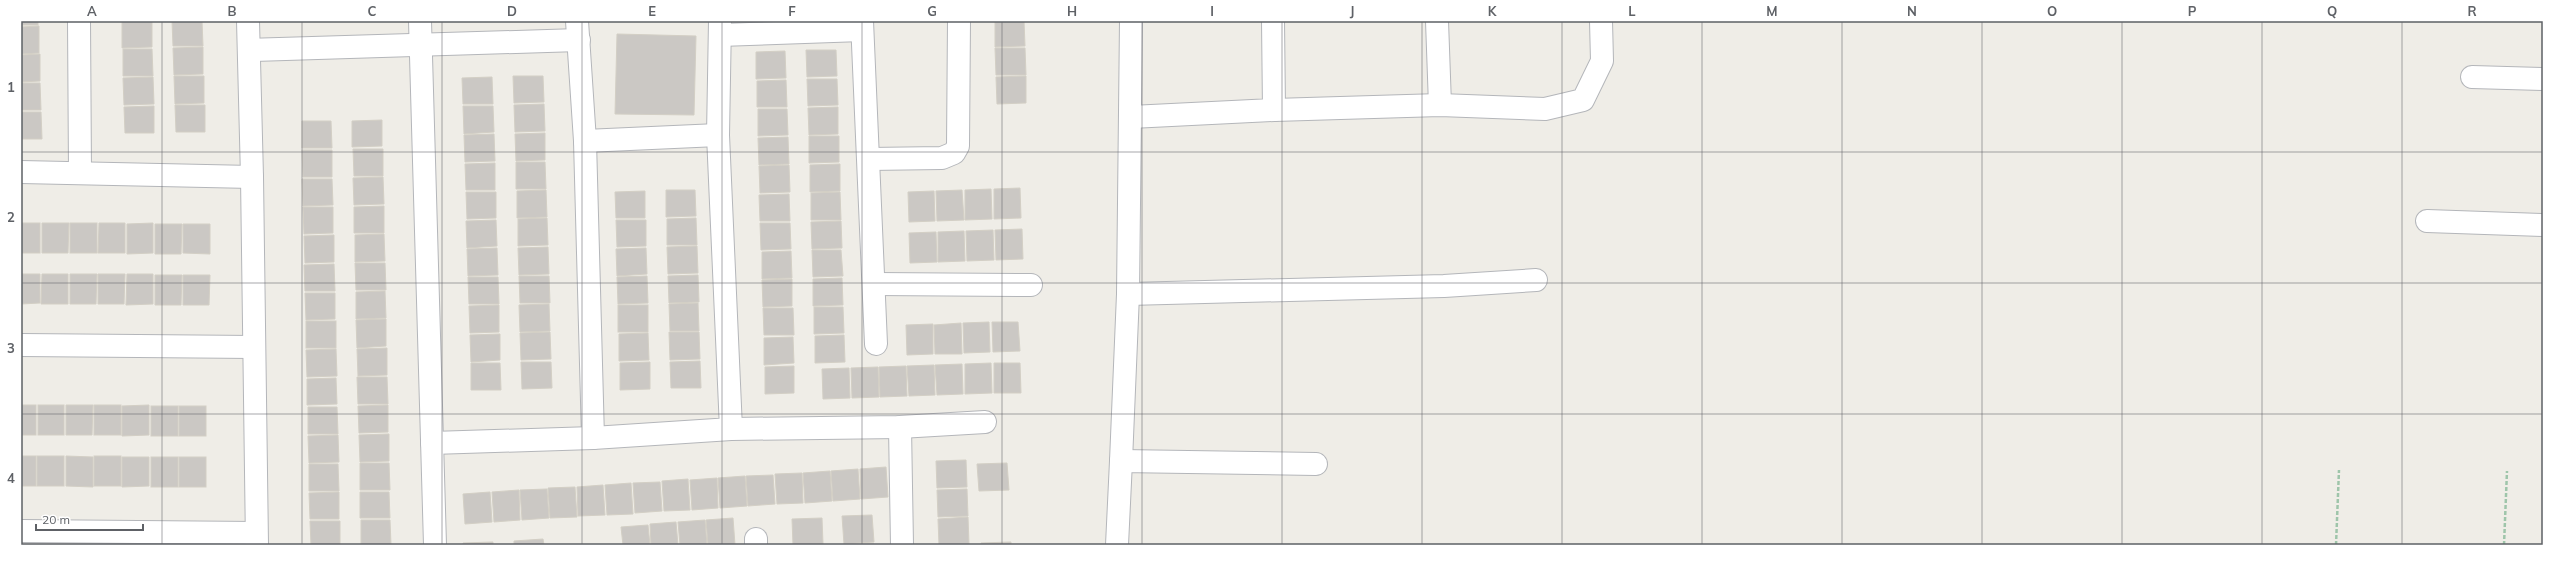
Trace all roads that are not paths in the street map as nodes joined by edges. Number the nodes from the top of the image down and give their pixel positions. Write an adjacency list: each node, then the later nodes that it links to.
1 (79, 21): 23 (street)
2 (248, 21): 13 (street)
3 (420, 21): 12 (street)
4 (959, 21): 21 (street)
5 (1131, 21): 18 (street)
6 (1273, 21): 17 (street)
7 (1437, 21): 16 (street)
8 (1601, 21): 16 (street)
9 (862, 25): 10 (street); 21 (street)
10 (720, 28): 19 (street)
11 (578, 31): 12 (street); 20 (street)
12 (421, 45): 13 (street); 38 (street)
13 (250, 50): 24 (street)
14 (2472, 77): 15 (street)
15 (2543, 78)
16 (1440, 105): 17 (street)
17 (1274, 110): 18 (street)
18 (1132, 116): 30 (street)
19 (718, 135): 20 (street); 36 (street)
20 (585, 141): 37 (street)
21 (869, 159): 28 (street)
22 (21, 172): 23 (street)
23 (80, 173): 24 (street)
24 (252, 177): 33 (street)
25 (2427, 221): 26 (street)
26 (2543, 225)
27 (1536, 280): 30 (street)
28 (875, 284): 29 (street); 31 (street)
29 (1031, 285)
30 (1128, 294): 39 (street)
31 (876, 344)
32 (21, 345): 33 (street)
33 (254, 347): 42 (street)
34 (985, 422): 35 (street)
35 (900, 427): 36 (street); 44 (street)
36 (731, 429): 37 (street)
37 (593, 438): 38 (street)
38 (432, 443): 43 (street)
39 (1121, 461): 40 (street); 45 (street)
40 (1316, 464)
41 (21, 531): 42 (street)
42 (257, 539)
43 (435, 545)
44 (902, 545)
45 (1117, 545)

